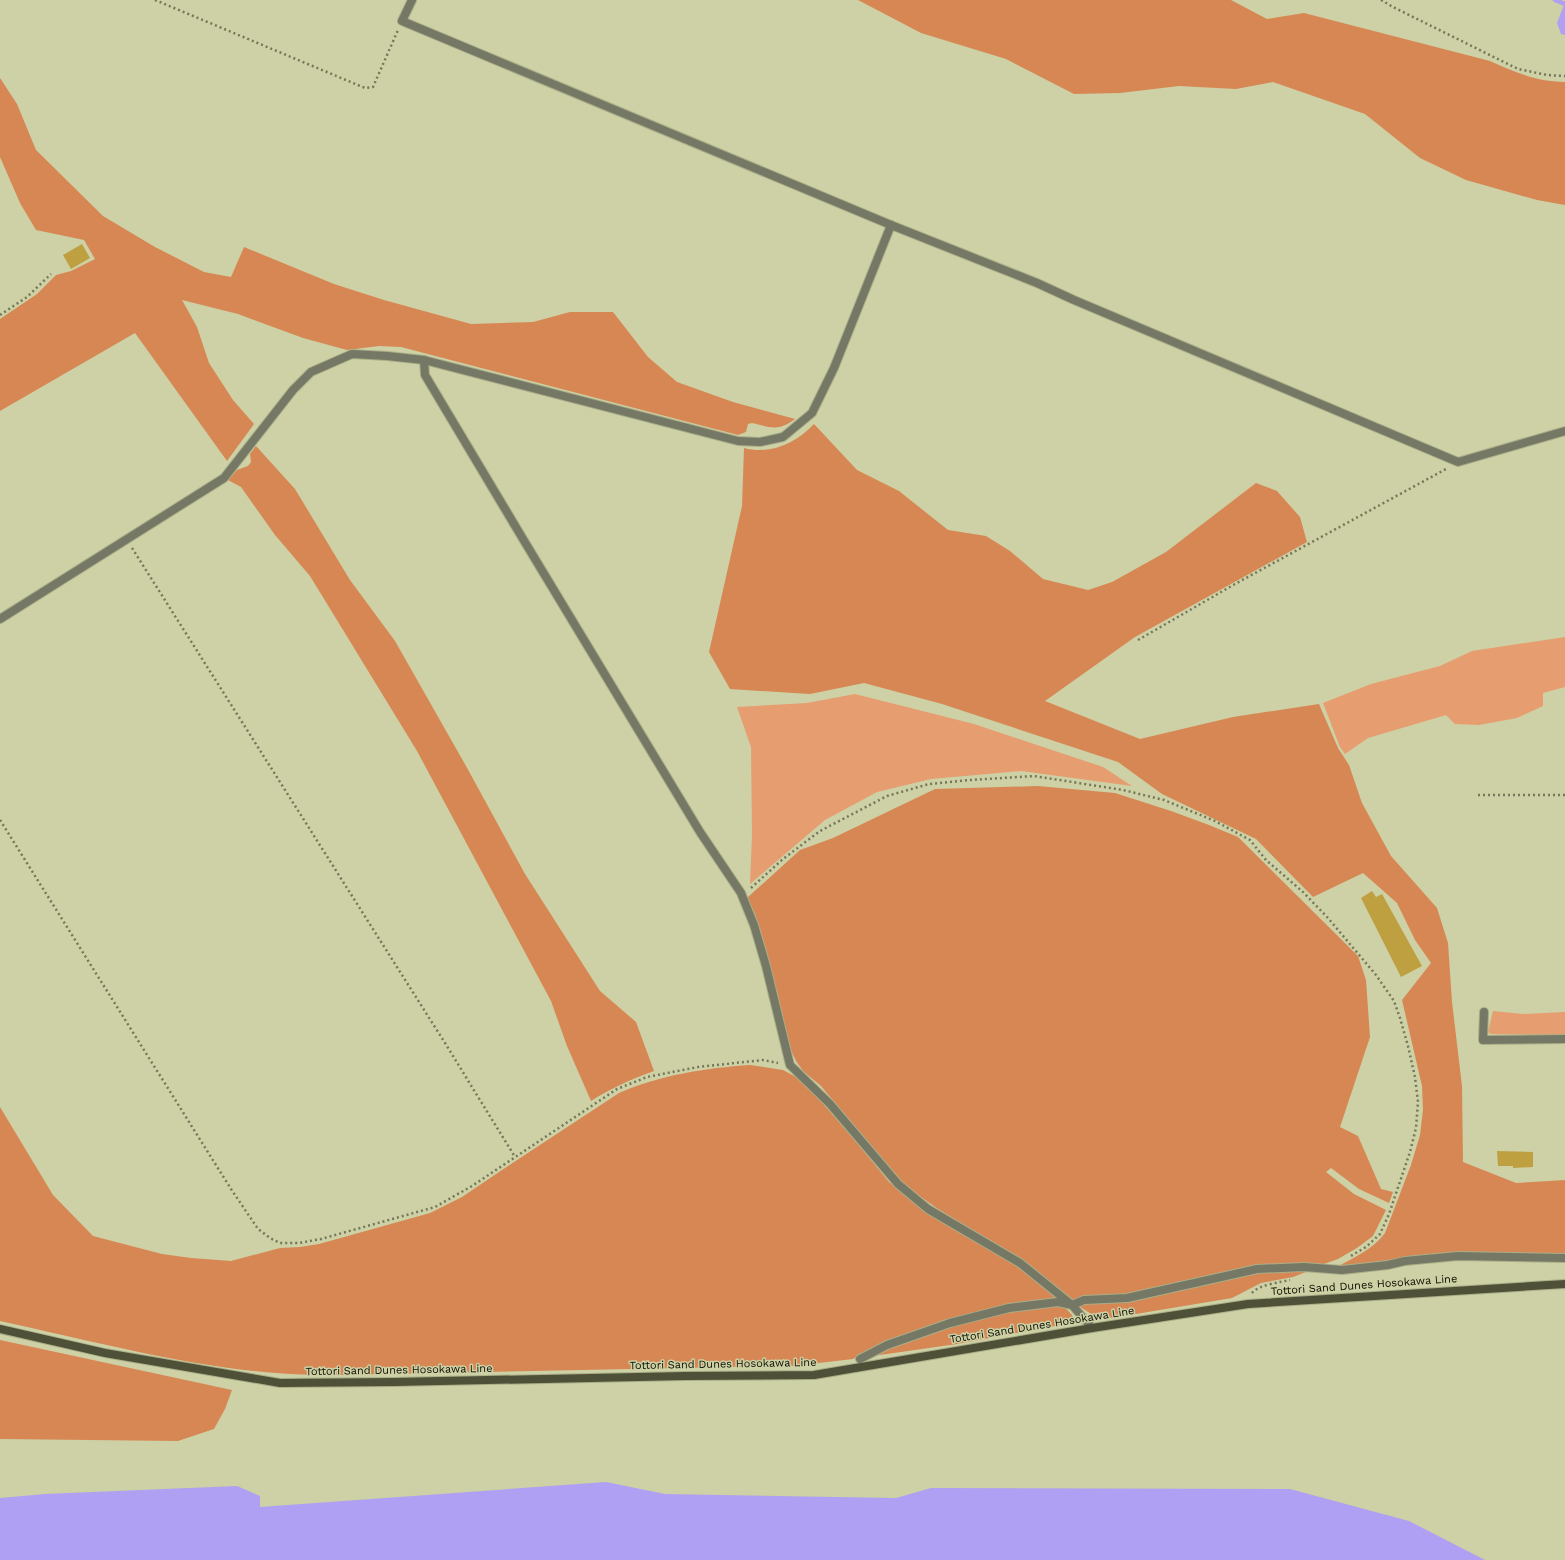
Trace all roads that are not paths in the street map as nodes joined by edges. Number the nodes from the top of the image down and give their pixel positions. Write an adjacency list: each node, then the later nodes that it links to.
1 (412, 0): 2 (street)
2 (891, 225): 3 (street); 4 (street)
3 (424, 360): 5 (street); 10 (street)
4 (1565, 431)
5 (0, 619)
6 (1484, 1012): 7 (street)
7 (1565, 1039)
8 (1565, 1258): 10 (street)
9 (1565, 1284): 11 (main road, Tottori Sand Dunes Hosokawa Line)
10 (1072, 1305): 11 (street); 13 (street)
11 (1092, 1328): 12 (main road, Tottori Sand Dunes Hosokawa Line)
12 (0, 1329)
13 (860, 1359)

